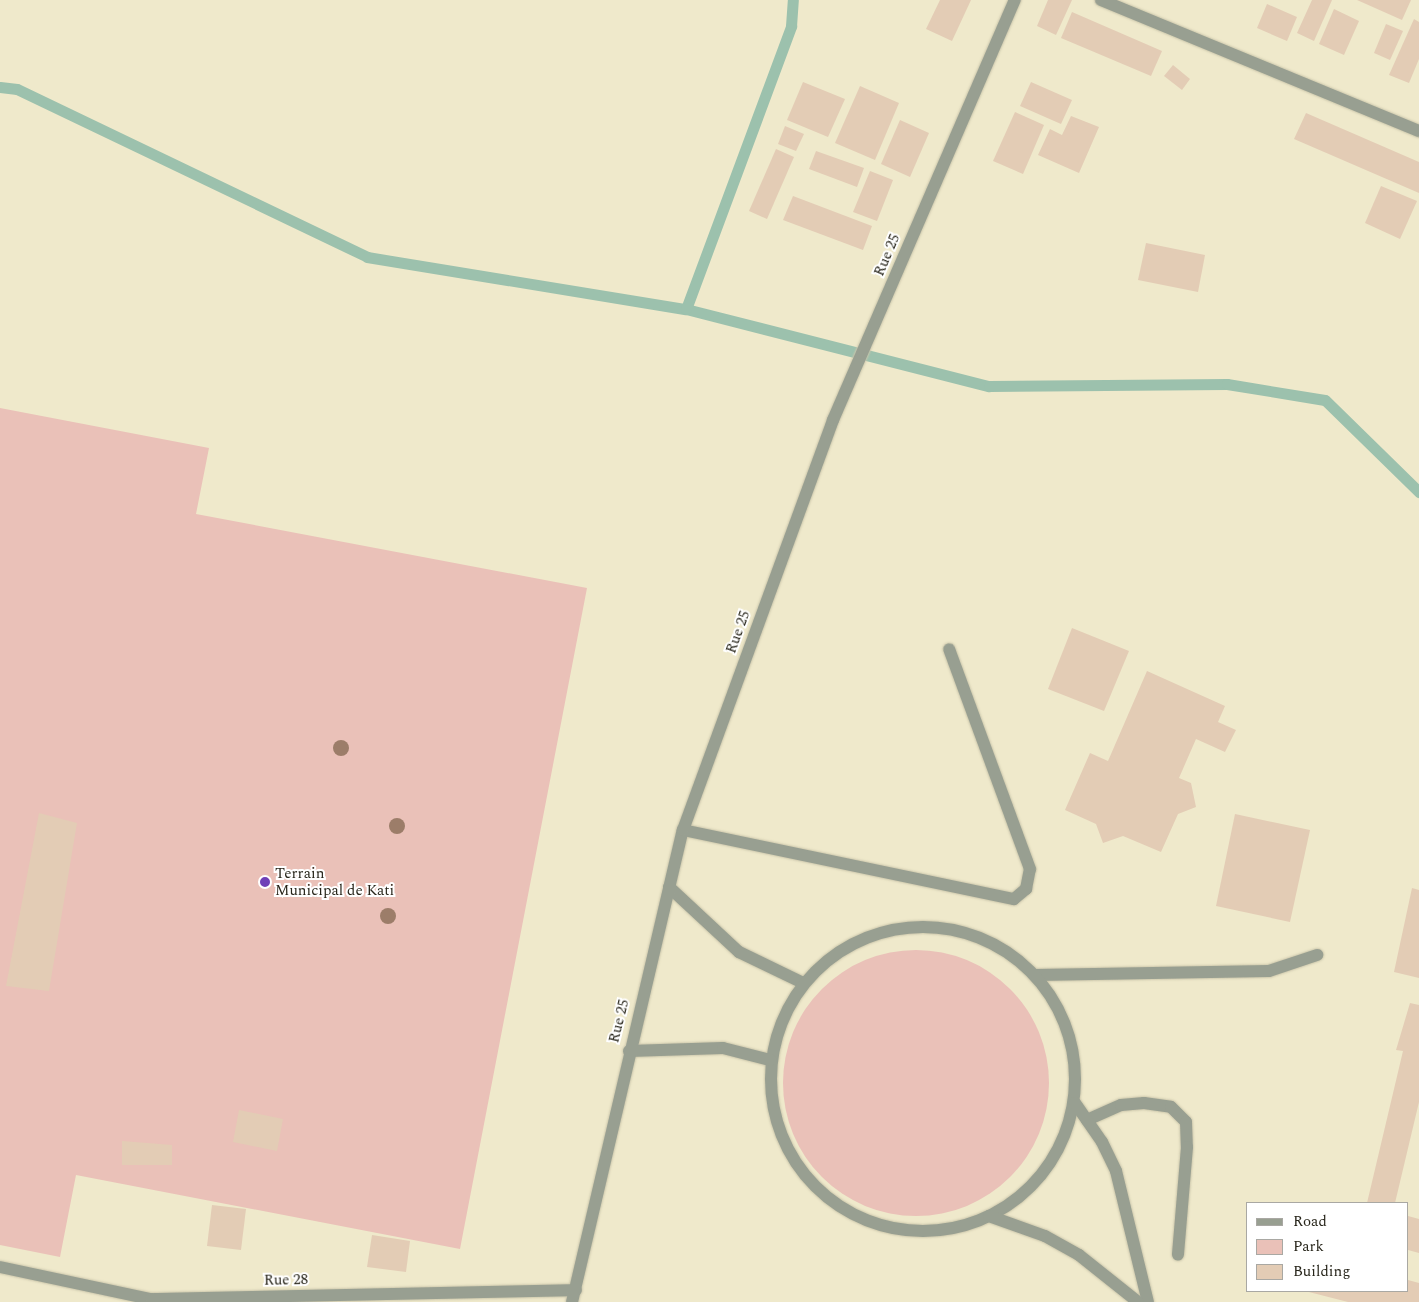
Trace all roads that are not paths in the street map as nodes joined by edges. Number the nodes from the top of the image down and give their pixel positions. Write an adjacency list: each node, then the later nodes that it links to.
1 (1015, 0): 5 (street, Rue 25)
2 (1101, 0): 3 (street)
3 (1419, 131)
4 (949, 649): 5 (street)
5 (683, 830): 6 (street, Rue 25)
6 (669, 887): 9 (street); 10 (street, Rue 25)
7 (1317, 955): 8 (street)
8 (1036, 975): 9 (street); 12 (street)
9 (803, 983): 11 (street)
10 (629, 1052): 11 (street); 17 (street, Rue 25)
11 (770, 1060): 14 (street)
12 (1075, 1103): 13 (street); 14 (street)
13 (1087, 1120): 15 (street); 19 (street)
14 (989, 1216): 18 (street)
15 (1178, 1255)
16 (0, 1267): 17 (street, Rue 28)
17 (574, 1296)
18 (1138, 1302)
19 (1148, 1302)

